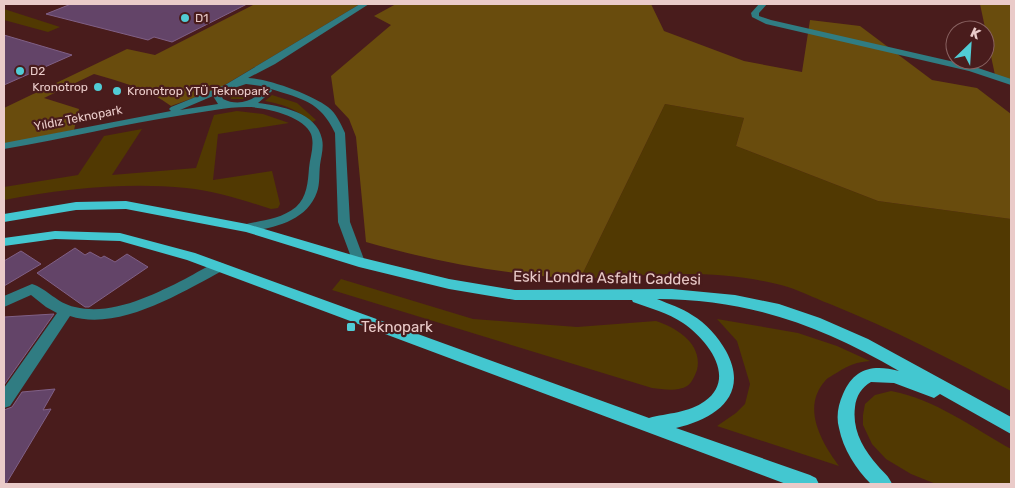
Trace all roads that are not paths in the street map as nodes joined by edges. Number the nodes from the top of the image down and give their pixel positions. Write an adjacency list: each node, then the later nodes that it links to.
1 (365, 4): 3 (street, Yıldız Teknopark)
2 (763, 4): 4 (street)
3 (272, 62): 5 (street, Yıldız Teknopark); 6 (street, Yıldız Teknopark)
4 (1011, 82)
5 (262, 83): 6 (street); 7 (street, Yıldız Teknopark); 14 (street)
6 (226, 87): 8 (street); 9 (street, Yıldız Teknopark)
7 (246, 104): 8 (street, Yıldız Teknopark); 12 (street)
8 (230, 105): 9 (street, Yıldız Teknopark)
9 (158, 116): 10 (street, Yıldız Teknopark)
10 (4, 146)
11 (4, 217): 12 (main road, Eski Londra Asfaltı Caddesi)
12 (248, 228): 14 (main road, Eski Londra Asfaltı Caddesi)
13 (4, 242): 15 (main road)
14 (359, 262): 16 (main road, Eski Londra Asfaltı Caddesi)
15 (219, 267): 18 (street); 21 (main road)
16 (630, 295): 20 (main road, Eski Londra Asfaltı Caddesi); 21 (main road)
17 (4, 302): 18 (street)
18 (66, 311): 19 (street)
19 (4, 401)
20 (994, 417): 22 (main road, Eski Londra Asfaltı Caddesi); 24 (main road)
21 (651, 425): 23 (main road)
22 (1011, 426)
23 (810, 484)
24 (883, 484)

